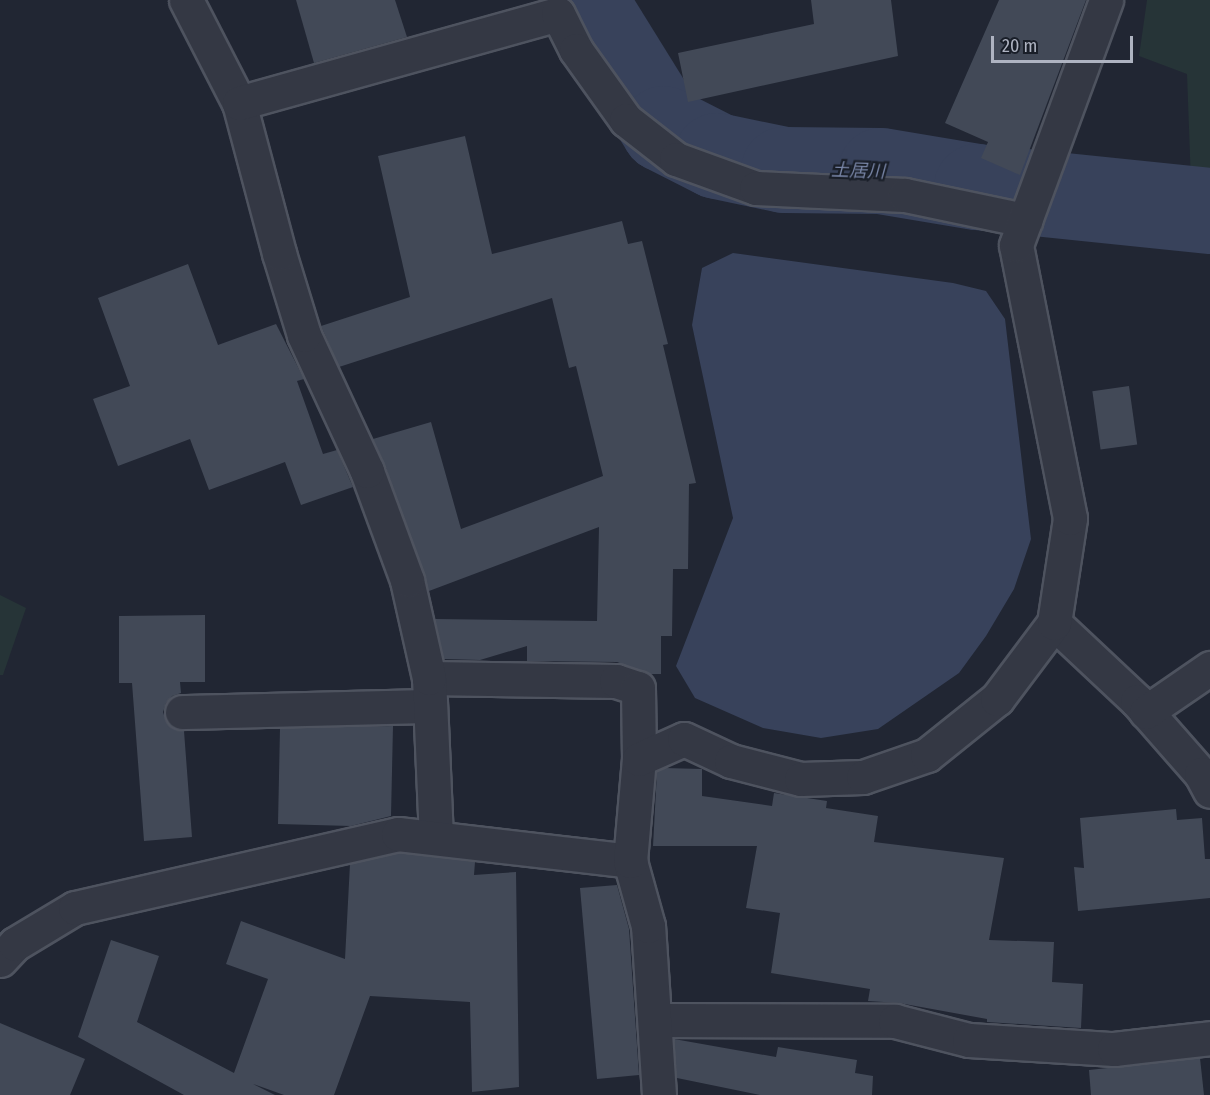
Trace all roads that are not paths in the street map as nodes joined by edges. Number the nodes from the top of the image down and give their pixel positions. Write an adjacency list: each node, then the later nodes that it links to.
1 (186, 0): 3 (street)
2 (1106, 0): 4 (street)
3 (239, 103): 4 (street); 7 (street)
4 (1025, 220): 5 (street)
5 (1054, 623): 9 (street); 10 (street)
6 (1210, 668): 9 (street)
7 (429, 692): 8 (street); 10 (street); 12 (street)
8 (182, 712)
9 (1146, 712): 11 (street)
10 (639, 759): 13 (street)
11 (1210, 790)
12 (436, 838): 13 (street); 14 (street)
13 (630, 861): 15 (street)
14 (0, 960)
15 (655, 1020): 16 (street); 17 (street)
16 (1210, 1038)
17 (659, 1095)

